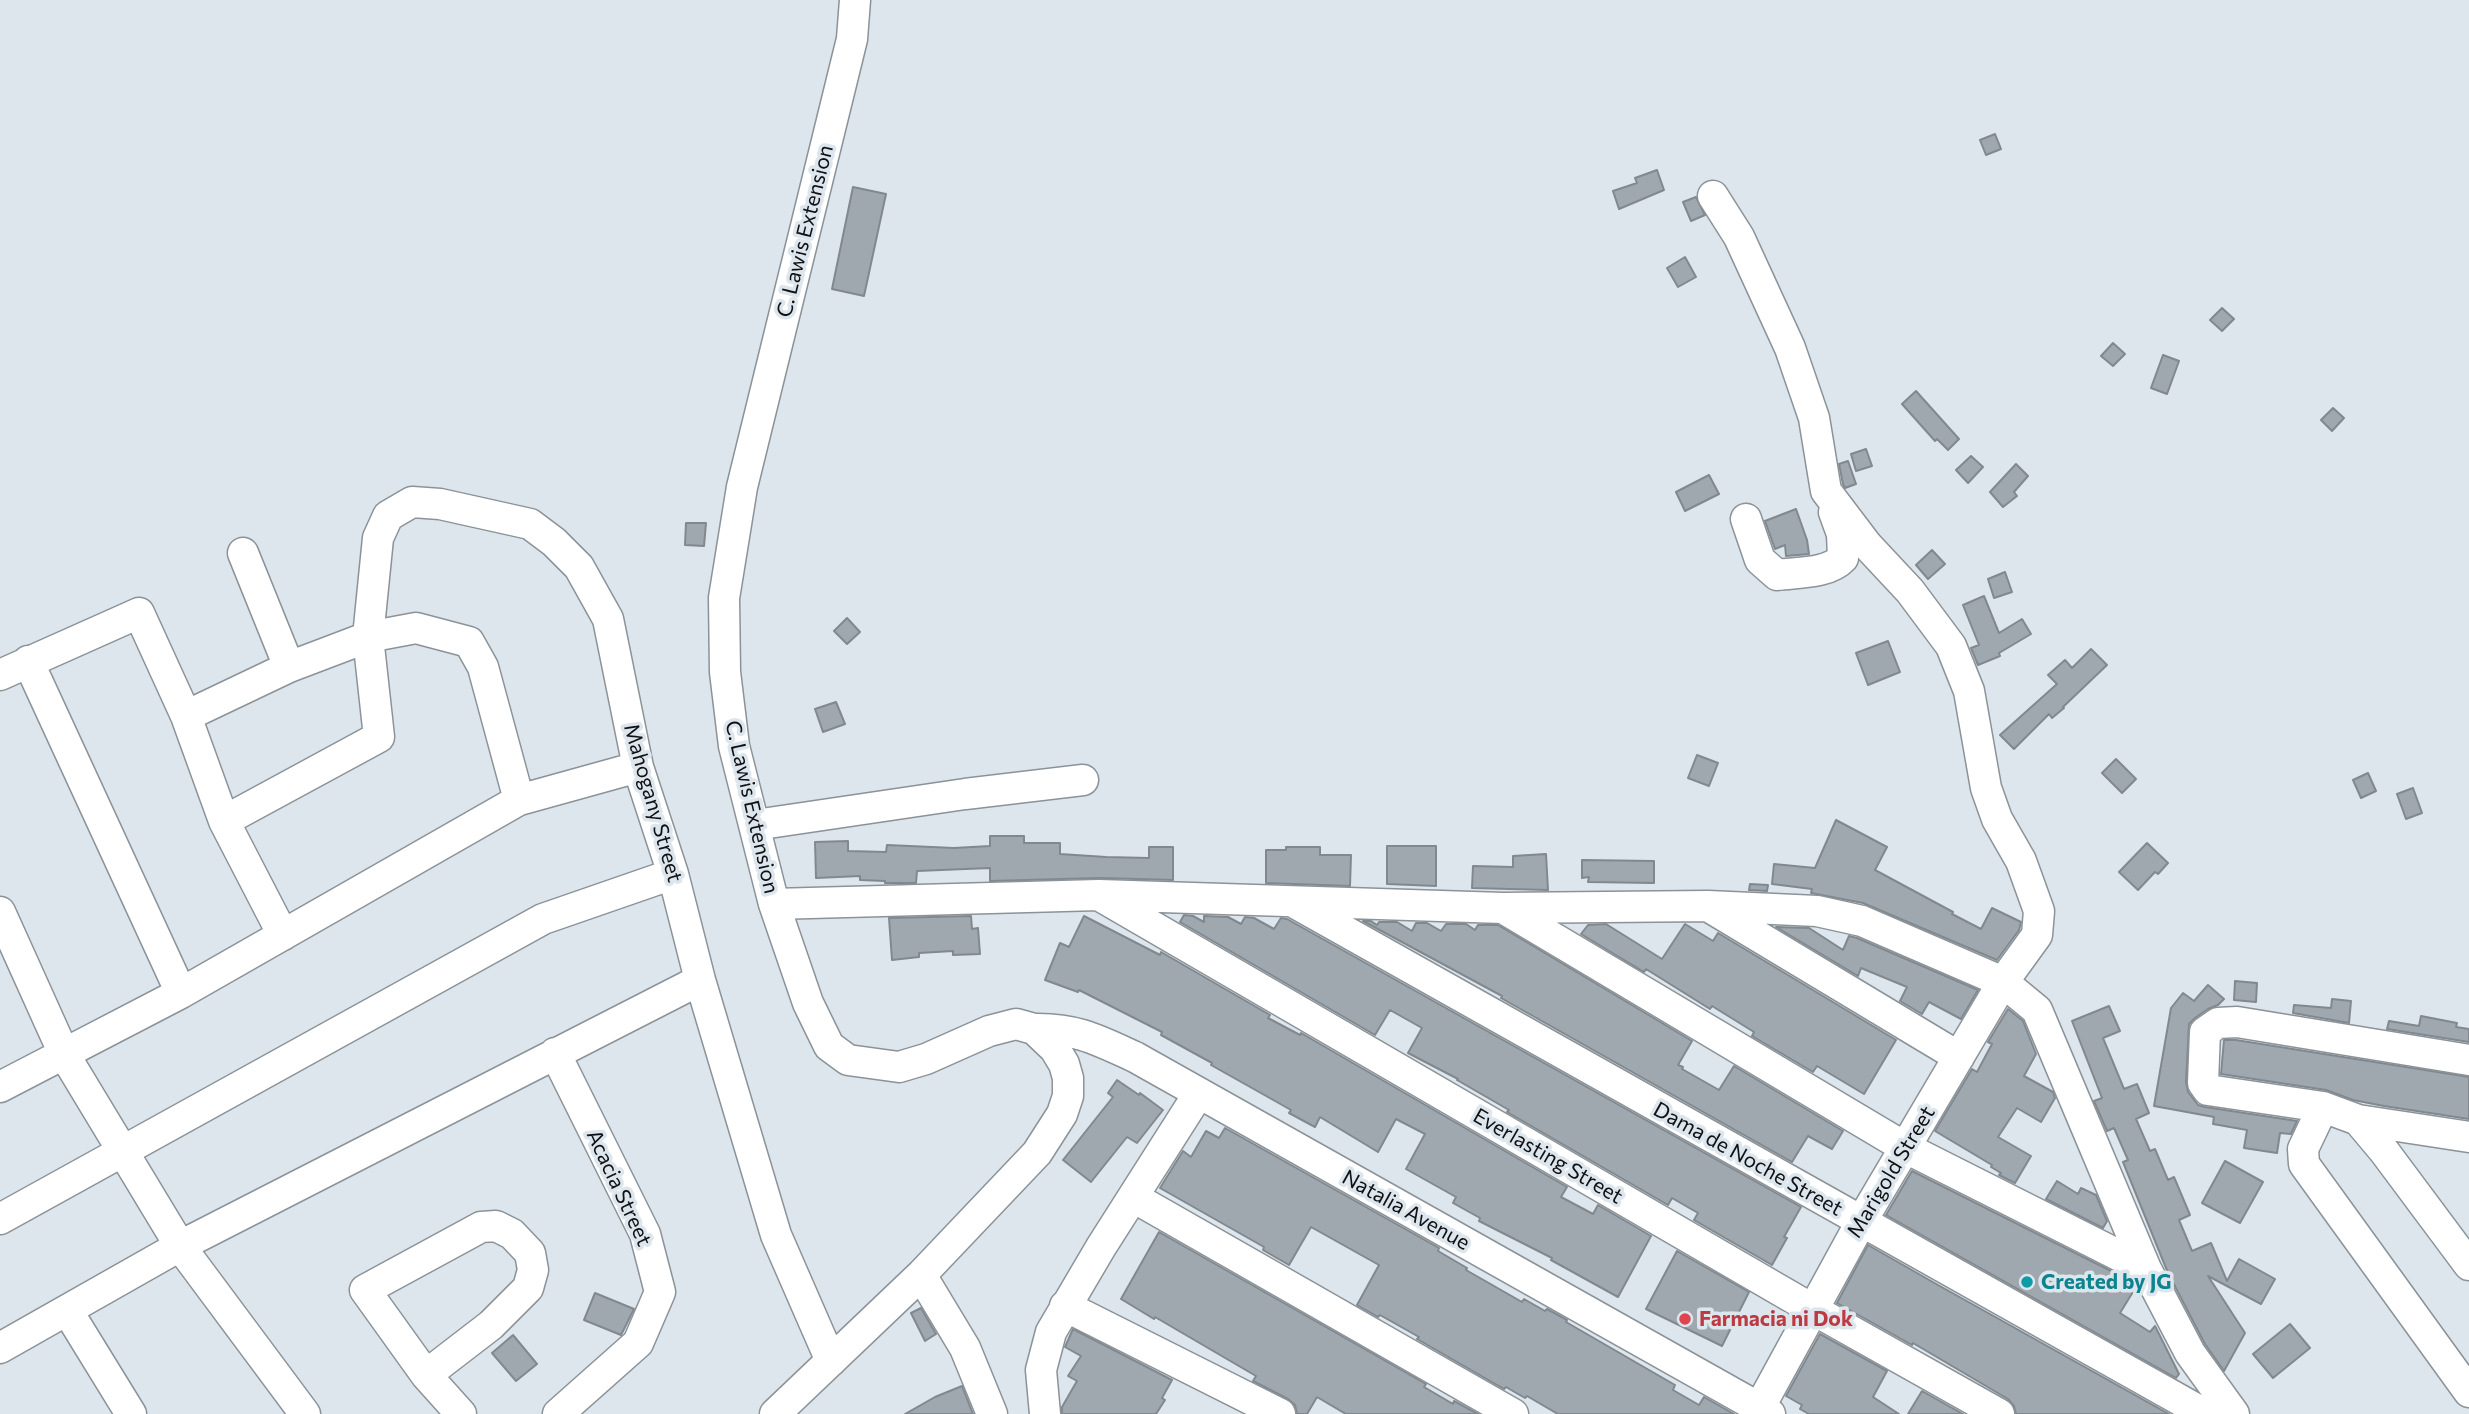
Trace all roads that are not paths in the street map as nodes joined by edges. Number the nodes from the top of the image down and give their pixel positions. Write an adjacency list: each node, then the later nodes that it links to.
1 (855, 0): 15 (street, C. Lawis Extension)
2 (1713, 196): 3 (street)
3 (1826, 491): 4 (street); 25 (street, Marigold Street)
4 (1746, 519)
5 (243, 553): 8 (street)
6 (368, 637): 8 (street); 11 (street, Mahogany Street); 13 (street); 14 (street, Mahogany Street)
7 (29, 661): 9 (street); 10 (street); 26 (street)
8 (289, 667): 10 (street)
9 (0, 675)
10 (186, 716): 14 (street)
11 (638, 767): 13 (street); 16 (street, Mahogany Street)
12 (1083, 780): 15 (street)
13 (519, 800): 23 (street)
14 (224, 821): 23 (street)
15 (755, 825): 19 (street, C. Lawis Extension)
16 (673, 874): 24 (street, Mahogany Street); 38 (street)
17 (1099, 895): 18 (street); 19 (street); 47 (street, Everlasting Street)
18 (1292, 901): 21 (street); 41 (street, Dama de Noche Street)
19 (775, 904): 27 (street, C. Lawis Extension)
20 (1708, 906): 21 (street); 25 (street); 30 (street)
21 (1503, 908): 37 (street)
22 (0, 912): 29 (street)
23 (283, 935): 26 (street)
24 (700, 980): 28 (street); 50 (street, Mahogany Street)
25 (2003, 982): 30 (street, Marigold Street); 44 (street)
26 (181, 993): 29 (street)
27 (1034, 1029): 33 (street, Natalia Avenue); 45 (street)
28 (555, 1053): 42 (street); 58 (street, Acacia Street)
29 (64, 1054): 32 (street); 38 (street)
30 (1959, 1057): 37 (street, Marigold Street)
31 (2469, 1060): 34 (street)
32 (0, 1087)
33 (1199, 1093): 39 (street); 54 (street, Natalia Avenue)
34 (2323, 1107): 35 (street); 52 (street)
35 (2358, 1120): 36 (street); 43 (street)
36 (2469, 1137)
37 (1906, 1148): 41 (street, Marigold Street); 44 (street)
38 (124, 1152): 40 (street); 42 (street)
39 (1133, 1197): 46 (street); 63 (street)
40 (0, 1219)
41 (1861, 1222): 47 (street, Marigold Street); 65 (street, Dama de Noche Street)
42 (180, 1246): 48 (street); 56 (street)
43 (2469, 1265)
44 (2146, 1269): 66 (street)
45 (921, 1275): 50 (street); 60 (street)
46 (1065, 1306): 53 (street); 61 (street)
47 (1812, 1309): 54 (street, Marigold Street); 64 (street, Everlasting Street)
48 (67, 1310): 49 (street); 55 (street)
49 (0, 1348)
50 (831, 1361): 59 (street)
51 (426, 1374): 51 (street); 57 (street)
52 (2469, 1392)
53 (1232, 1403): 62 (street)
54 (1762, 1412)
55 (131, 1414)
56 (305, 1414)
57 (461, 1414)
58 (558, 1414)
59 (775, 1414)
60 (992, 1414)
61 (1045, 1414)
62 (1280, 1414)
63 (1513, 1414)
64 (1999, 1414)
65 (2205, 1414)
66 (2234, 1414)

